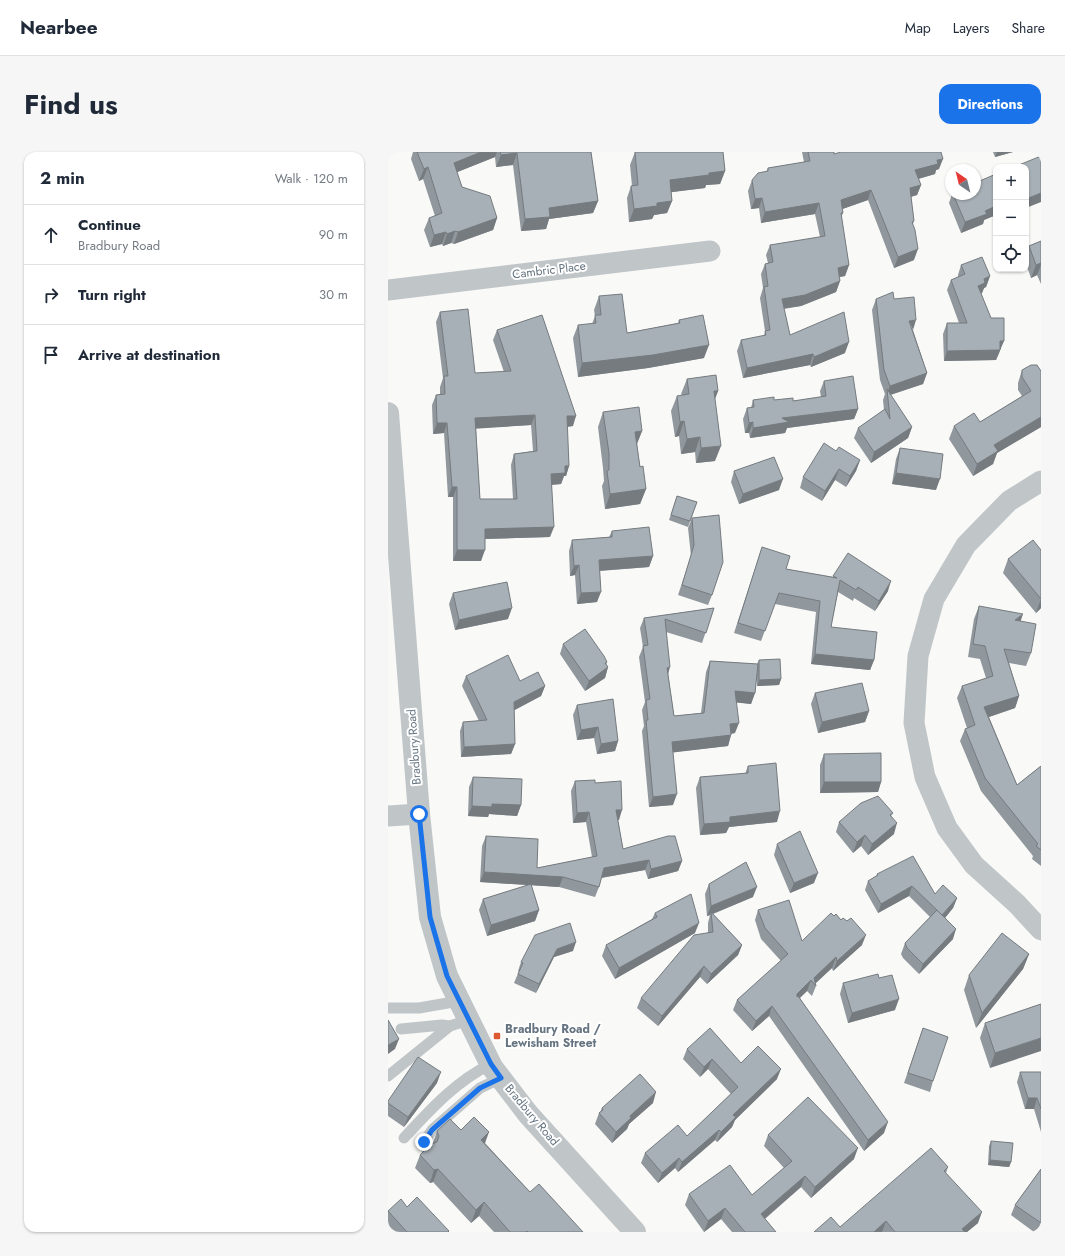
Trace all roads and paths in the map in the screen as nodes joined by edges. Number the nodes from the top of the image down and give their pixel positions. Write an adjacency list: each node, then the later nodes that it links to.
1 (710, 251): 2 (street, Cambric Place)
2 (388, 290)
3 (388, 412): 5 (street, Bradbury Road)
4 (1041, 481): 7 (street)
5 (419, 814): 6 (street); 8 (street, Bradbury Road)
6 (388, 816)
7 (1041, 930)
8 (459, 1001): 9 (lane); 10 (street, Bradbury Road)
9 (388, 1008)
10 (459, 1023): 11 (lane); 12 (street, Bradbury Road); 13 (lane)
11 (401, 1029)
12 (496, 1071): 14 (lane); 15 (lane); 16 (street, Bradbury Road)
13 (388, 1076)
14 (404, 1138)
15 (427, 1150)
16 (635, 1232)

